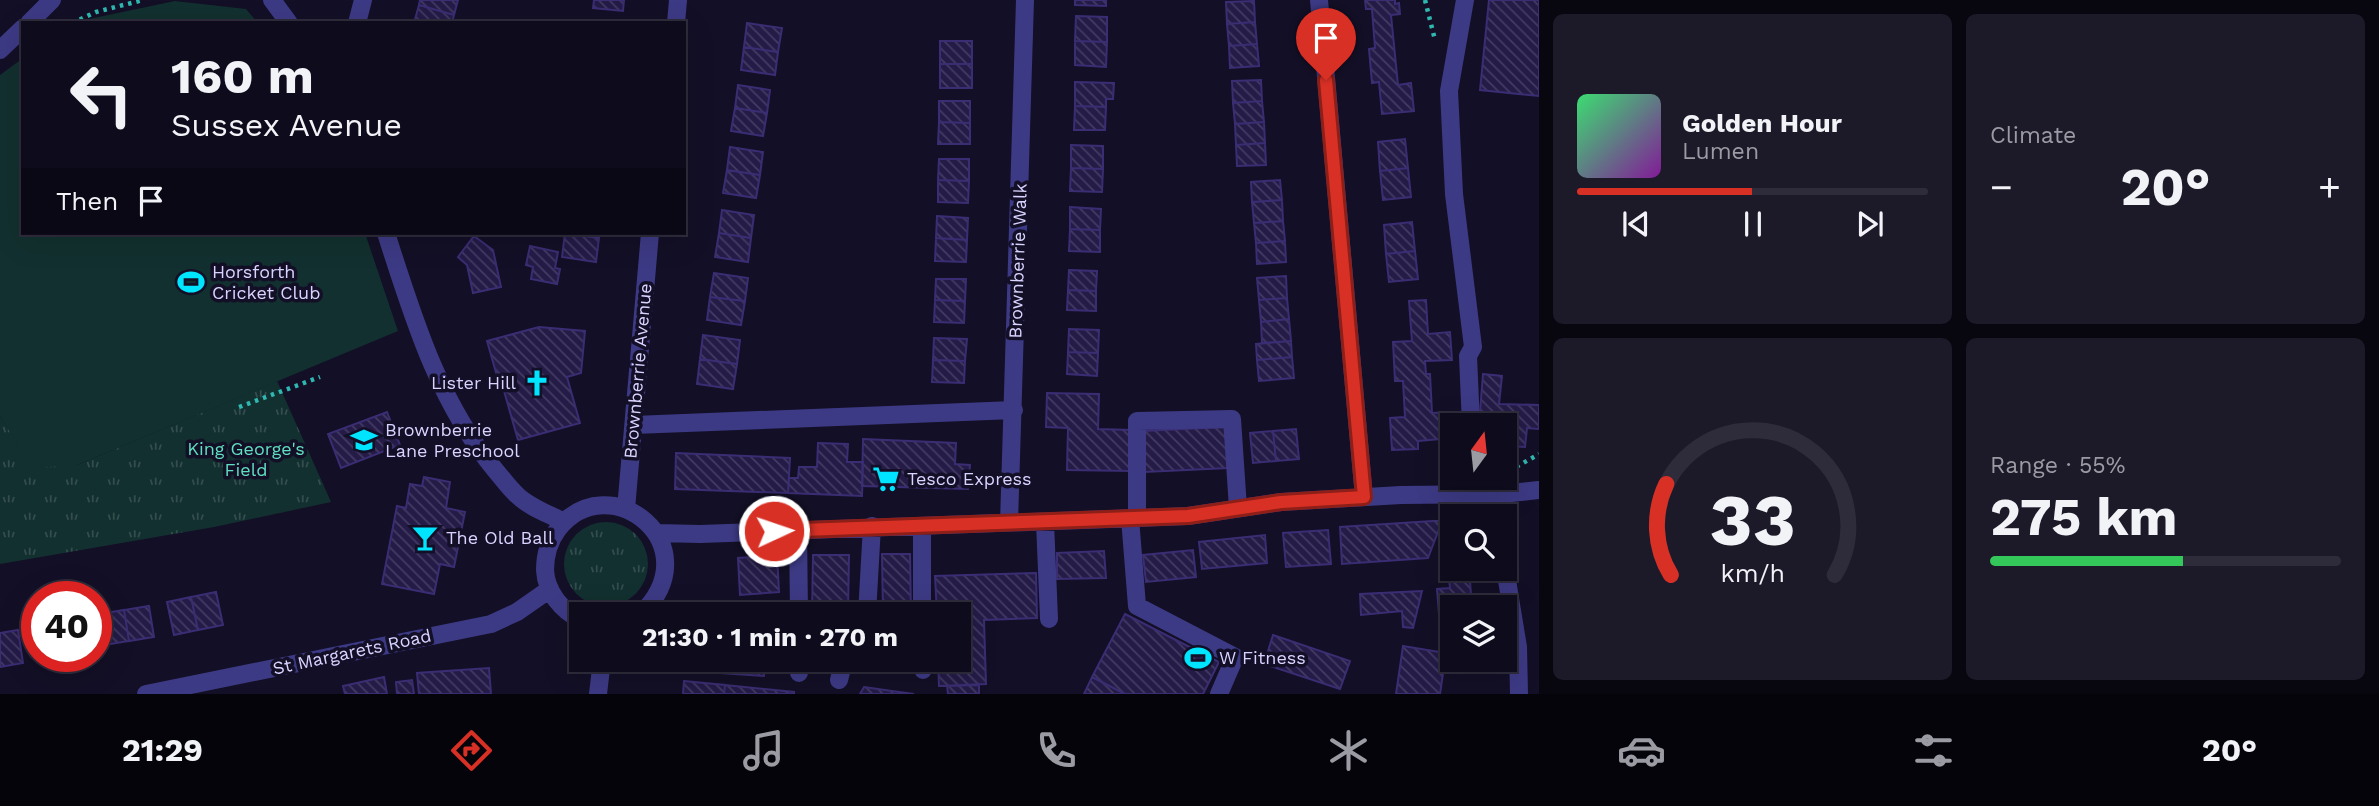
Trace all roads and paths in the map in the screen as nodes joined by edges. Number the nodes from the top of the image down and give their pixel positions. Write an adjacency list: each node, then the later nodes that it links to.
1 (52, 0): 9 (street)
2 (143, 0): 10 (path)
3 (272, 0): 11 (street)
4 (363, 0): 12 (street)
5 (678, 0): 13 (street)
6 (1025, 0): 20 (street, Brownberrie Walk)
7 (1319, 0): 29 (street)
8 (1465, 0): 21 (street)
9 (31, 21)
10 (76, 21)
11 (288, 21)
12 (358, 21)
13 (676, 21)
14 (21, 30): 15 (street)
15 (0, 50)
16 (387, 235): 34 (street)
17 (650, 235): 22 (street, Brownberrie Avenue)
18 (320, 377): 19 (path)
19 (239, 407)
20 (1014, 410): 22 (street); 36 (street, Brownberrie Walk)
21 (1470, 413)
22 (634, 425): 32 (street, Brownberrie Avenue)
23 (1539, 454): 24 (path)
24 (1517, 466)
25 (1440, 489): 29 (street)
26 (1488, 490): 28 (street)
27 (1539, 490): 28 (street)
28 (1502, 494): 30 (street)
29 (1364, 497): 31 (street)
30 (1502, 504)
31 (1238, 508): 33 (street); 33 (street)
32 (626, 509): 34 (street); 40 (street)
33 (1134, 518): 35 (street); 55 (street)
34 (564, 522): 42 (street)
35 (1045, 522): 36 (street); 48 (street)
36 (1009, 523): 38 (street)
37 (872, 526): 38 (street); 39 (street); 45 (street)
38 (922, 526): 46 (street)
39 (798, 529): 40 (street); 44 (street)
40 (656, 533): 43 (street)
41 (1507, 581): 51 (street)
42 (550, 589): 47 (street); 53 (street, St Margarets Road)
43 (653, 602)
44 (799, 602)
45 (868, 602)
46 (922, 602)
47 (569, 611)
48 (1049, 620)
49 (601, 672): 54 (street)
50 (841, 672): 52 (street)
51 (1519, 674): 56 (street); 57 (street)
52 (839, 680)
53 (146, 694)
54 (598, 694)
55 (1219, 694)
56 (1506, 694)
57 (1519, 694)

